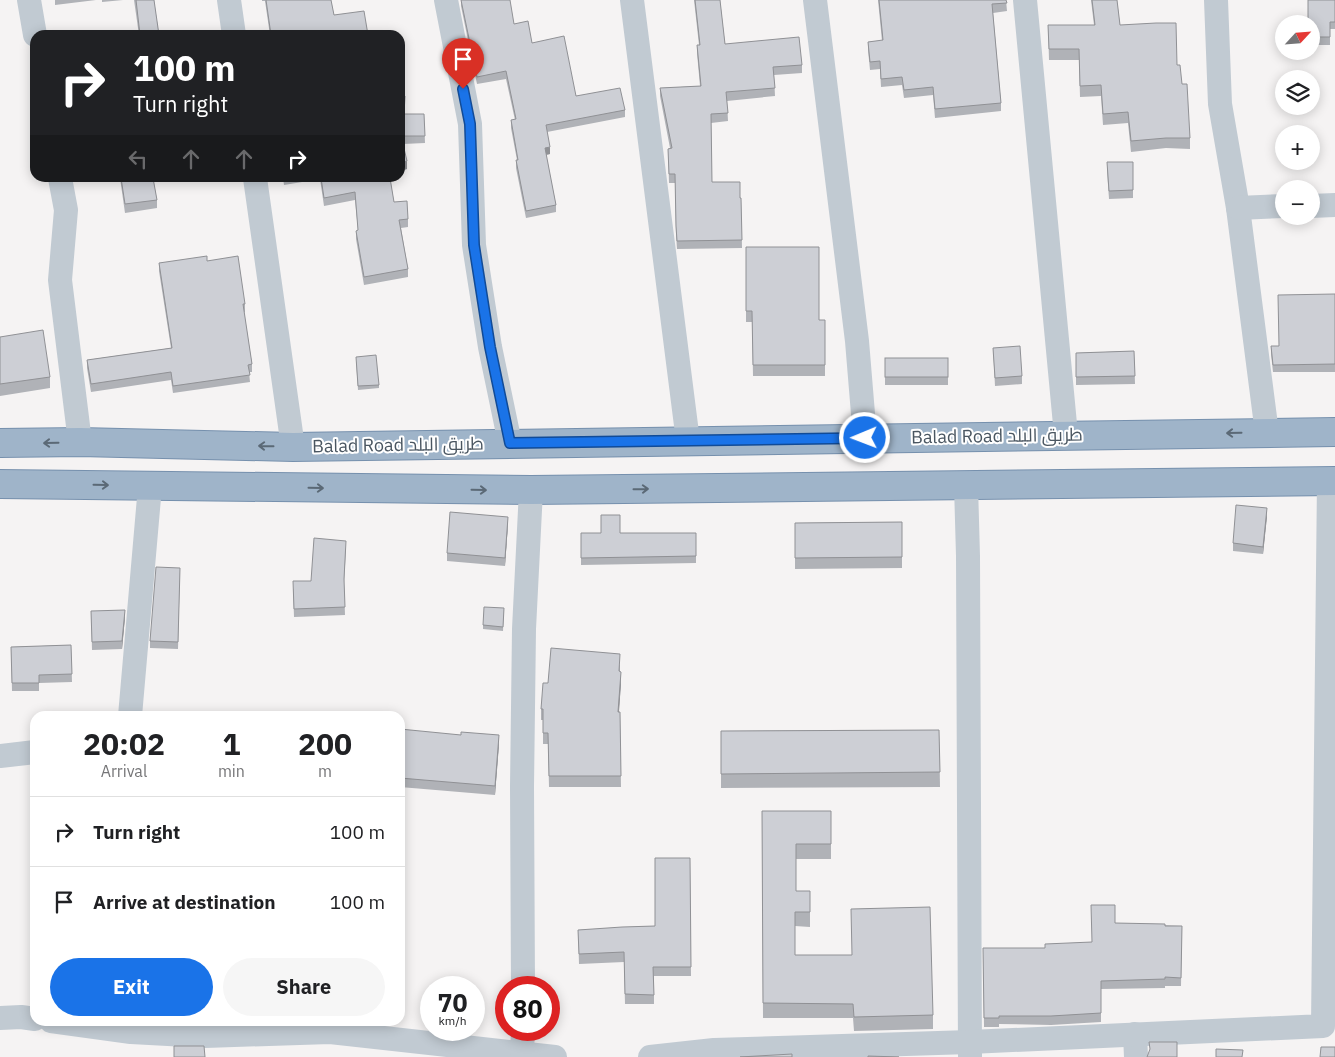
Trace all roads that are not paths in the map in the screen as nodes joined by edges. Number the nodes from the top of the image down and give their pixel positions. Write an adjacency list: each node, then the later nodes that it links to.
1 (29, 0): 8 (street)
2 (230, 0): 9 (street)
3 (446, 0): 22 (street)
4 (632, 0): 20 (street)
5 (815, 0): 19 (street)
6 (1025, 0): 18 (street)
7 (1216, 0): 15 (street)
8 (34, 30)
9 (233, 30)
10 (61, 182): 21 (street)
11 (256, 182): 24 (street)
12 (1335, 205): 14 (street)
13 (1275, 206): 15 (street)
14 (1320, 206)
15 (1238, 208): 17 (street)
16 (1335, 432): 17 (highway, Balad Road طريق البلد)
17 (1267, 433): 18 (highway, Balad Road طريق البلد, one-way to 18)
18 (1066, 435): 19 (highway, Balad Road طريق البلد)
19 (865, 438): 20 (highway, Balad Road طريق البلد)
20 (688, 441): 22 (highway, Balad Road طريق البلد)
21 (80, 442): 23 (highway, Balad Road طريق البلد, one-way to 23); 24 (highway, Balad Road طريق البلد, one-way to 21)
22 (510, 443): 24 (highway, Balad Road طريق البلد)
23 (0, 444)
24 (293, 446)
25 (1332, 481): 27 (highway); 37 (street)
26 (0, 484): 28 (highway, one-way to 28)
27 (966, 485): 29 (highway, one-way to 27); 40 (street)
28 (150, 486): 29 (highway, one-way to 29); 30 (street)
29 (531, 490): 33 (street)
30 (130, 711)
31 (30, 753): 32 (street)
32 (0, 756)
33 (523, 976)
34 (0, 1018): 35 (street)
35 (30, 1018)
36 (87, 1026): 38 (street)
37 (1329, 1026): 39 (street)
38 (524, 1046): 41 (street)
39 (1135, 1046): 40 (street)
40 (970, 1049): 42 (street)
41 (555, 1057)
42 (650, 1057)

